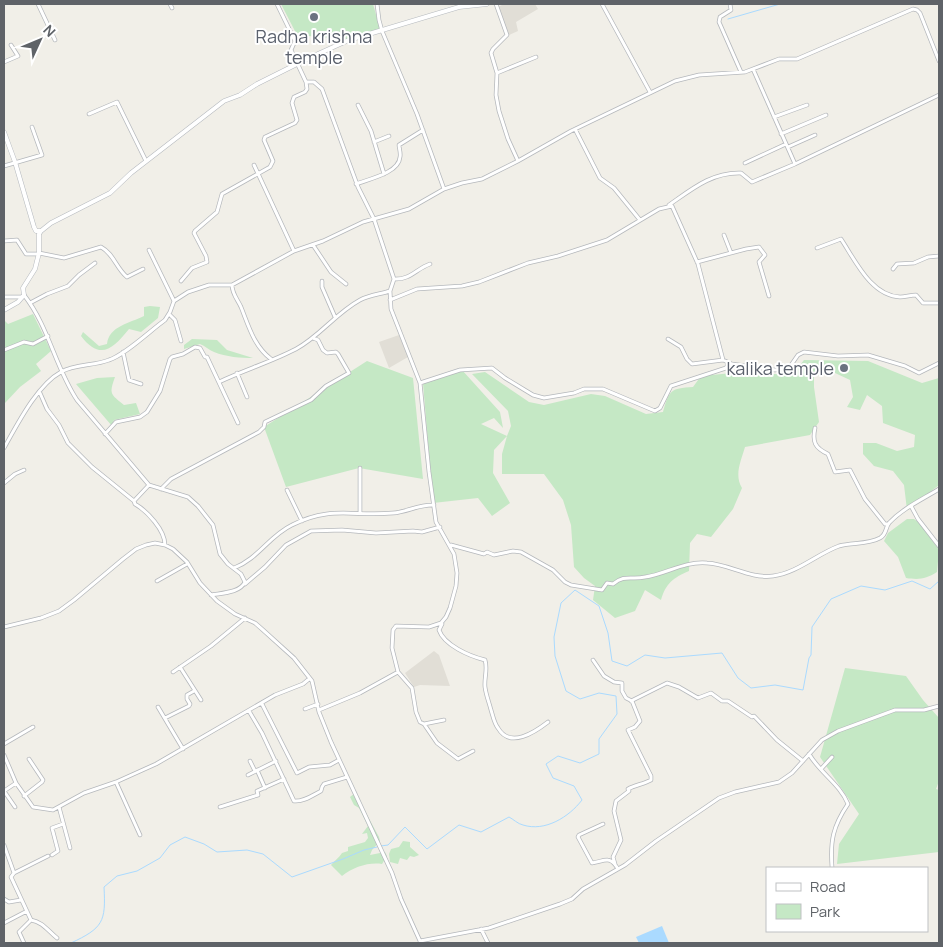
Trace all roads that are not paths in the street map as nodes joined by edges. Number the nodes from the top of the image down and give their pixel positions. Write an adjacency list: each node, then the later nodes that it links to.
1 (38, 4): 11 (street)
2 (170, 4): 9 (street)
3 (276, 4): 16 (street)
4 (377, 4): 10 (street)
5 (487, 4): 10 (street)
6 (496, 4): 19 (street)
7 (602, 4): 21 (street)
8 (730, 4): 18 (street)
9 (172, 8)
10 (382, 31): 16 (street); 30 (street)
11 (54, 40)
12 (11, 45): 15 (street)
13 (536, 57): 19 (street)
14 (939, 61): 17 (street)
15 (4, 62)
16 (298, 64): 20 (street); 38 (street)
17 (753, 69): 18 (street); 27 (street)
18 (742, 72): 21 (street)
19 (497, 73): 39 (street)
20 (306, 82): 45 (street); 47 (street)
21 (650, 92): 29 (street)
22 (939, 95): 43 (street)
23 (358, 105): 36 (street)
24 (807, 105): 27 (street)
25 (89, 114): 38 (street)
26 (826, 115): 32 (street)
27 (774, 117): 32 (street)
28 (32, 127): 40 (street)
29 (575, 129): 39 (street); 51 (street)
30 (423, 130): 46 (street); 48 (street)
31 (4, 132): 35 (street)
32 (781, 134): 37 (street)
33 (815, 134): 37 (street)
34 (389, 136): 36 (street)
35 (5, 141): 40 (street)
36 (374, 142): 46 (street)
37 (787, 146): 41 (street); 43 (street)
38 (146, 161): 52 (street)
39 (518, 161): 48 (street)
40 (15, 162): 44 (street); 52 (street)
41 (745, 163)
42 (254, 164): 45 (street)
43 (796, 164): 49 (street)
44 (4, 166)
45 (259, 173): 58 (street); 68 (street)
46 (384, 174): 47 (street)
47 (356, 184): 50 (street)
48 (444, 190): 50 (street)
49 (669, 206): 51 (street); 62 (street)
50 (374, 219): 55 (street); 67 (street)
51 (640, 220): 76 (street)
52 (41, 231): 60 (street)
53 (724, 235): 59 (street)
54 (4, 241): 60 (street)
55 (313, 245): 58 (street); 70 (street)
56 (816, 248): 79 (street)
57 (149, 250): 77 (street)
58 (294, 251): 71 (street)
59 (731, 253): 62 (street); 74 (street)
60 (39, 254): 66 (street); 73 (street)
61 (939, 256): 65 (street)
62 (697, 262): 90 (street)
63 (95, 263): 78 (street)
64 (430, 264): 67 (street)
65 (893, 269)
66 (143, 270)
67 (394, 279): 72 (street)
68 (181, 281)
69 (322, 281): 82 (street)
70 (346, 284)
71 (232, 286): 77 (street); 89 (street)
72 (390, 291): 76 (street); 82 (street)
73 (23, 296): 75 (street); 78 (street); 80 (street)
74 (769, 296)
75 (4, 297)
76 (390, 300): 96 (street)
77 (174, 301): 81 (street)
78 (30, 303): 83 (street)
79 (939, 303)
80 (4, 310)
81 (169, 314): 86 (street); 88 (street)
82 (335, 317): 84 (street)
83 (48, 336): 87 (street); 93 (street)
84 (314, 338): 89 (street); 111 (street)
85 (668, 339): 90 (street)
86 (181, 341)
87 (4, 350)
88 (123, 352): 93 (street); 97 (street)
89 (271, 359): 94 (street)
90 (723, 360): 91 (street)
91 (729, 363): 92 (street); 96 (street)
92 (939, 363)
93 (61, 372): 98 (street); 102 (street)
94 (237, 373): 95 (street); 99 (street)
95 (218, 382): 100 (street); 102 (street)
96 (420, 383): 114 (street)
97 (141, 384)
98 (40, 393): 104 (street); 113 (street)
99 (246, 397)
100 (238, 423)
101 (815, 428): 118 (street)
102 (105, 434): 109 (street)
103 (4, 438): 104 (street)
104 (7, 442): 105 (street)
105 (4, 448)
106 (360, 468): 116 (street)
107 (24, 470): 108 (street)
108 (4, 482)
109 (149, 484): 111 (street); 113 (street)
110 (939, 488): 115 (street)
111 (161, 489): 124 (street)
112 (287, 490): 117 (street)
113 (134, 501): 120 (street)
114 (434, 505): 116 (street); 119 (street)
115 (911, 506): 118 (street); 122 (street)
116 (360, 513): 117 (street)
117 (302, 521): 124 (street)
118 (887, 524): 121 (street)
119 (440, 527): 121 (street); 126 (street)
120 (164, 545): 123 (street); 130 (street)
121 (450, 545): 129 (street)
122 (939, 546)
123 (187, 561): 125 (street); 127 (street)
124 (234, 568): 126 (street)
125 (157, 581)
126 (244, 585): 127 (street)
127 (211, 595): 128 (street)
128 (245, 618): 132 (street); 135 (street)
129 (443, 621): 134 (street); 148 (street)
130 (4, 627)
131 (593, 660): 138 (street)
132 (180, 667): 133 (street); 136 (street)
133 (173, 672)
134 (398, 672): 144 (street); 149 (street)
135 (310, 678): 139 (street); 140 (street)
136 (194, 691): 137 (street); 146 (street)
137 (200, 700)
138 (630, 701): 160 (street); 179 (street)
139 (262, 704): 145 (street); 158 (street)
140 (318, 704): 143 (street); 144 (street)
141 (939, 706): 154 (street)
142 (158, 707): 146 (street)
143 (305, 708)
144 (319, 710): 158 (street)
145 (249, 711): 152 (street); 161 (street)
146 (165, 718): 152 (street)
147 (444, 720): 149 (street)
148 (548, 722)
149 (424, 724): 153 (street)
150 (32, 727): 151 (street)
151 (4, 744)
152 (183, 749): 167 (street)
153 (473, 751)
154 (809, 754): 160 (street); 162 (street)
155 (4, 755): 168 (street)
156 (832, 757): 162 (street)
157 (29, 759): 170 (street)
158 (339, 760): 165 (street)
159 (250, 761): 163 (street)
160 (803, 761): 181 (street)
161 (276, 762): 163 (street); 166 (street)
162 (821, 769): 180 (street)
163 (256, 771): 164 (street); 169 (street)
164 (248, 774)
165 (347, 776): 166 (street); 190 (street)
166 (284, 779): 169 (street)
167 (116, 782): 172 (street); 176 (street)
168 (16, 783): 170 (street); 171 (street)
169 (265, 788): 173 (street)
170 (24, 796): 172 (street)
171 (15, 807)
172 (59, 807): 174 (street)
173 (220, 807)
174 (63, 824): 178 (street); 182 (street)
175 (603, 824): 179 (street)
176 (140, 835)
177 (4, 845): 182 (street)
178 (70, 848)
179 (615, 864): 181 (street)
180 (832, 867)
181 (618, 869): 188 (street)
182 (14, 873): 184 (street)
183 (4, 899): 184 (street)
184 (21, 900): 185 (street)
185 (27, 911): 186 (street); 187 (street)
186 (31, 920): 189 (street); 191 (street)
187 (4, 923)
188 (481, 929): 190 (street); 192 (street)
189 (57, 938)
190 (420, 942)
191 (24, 943)
192 (488, 943)

